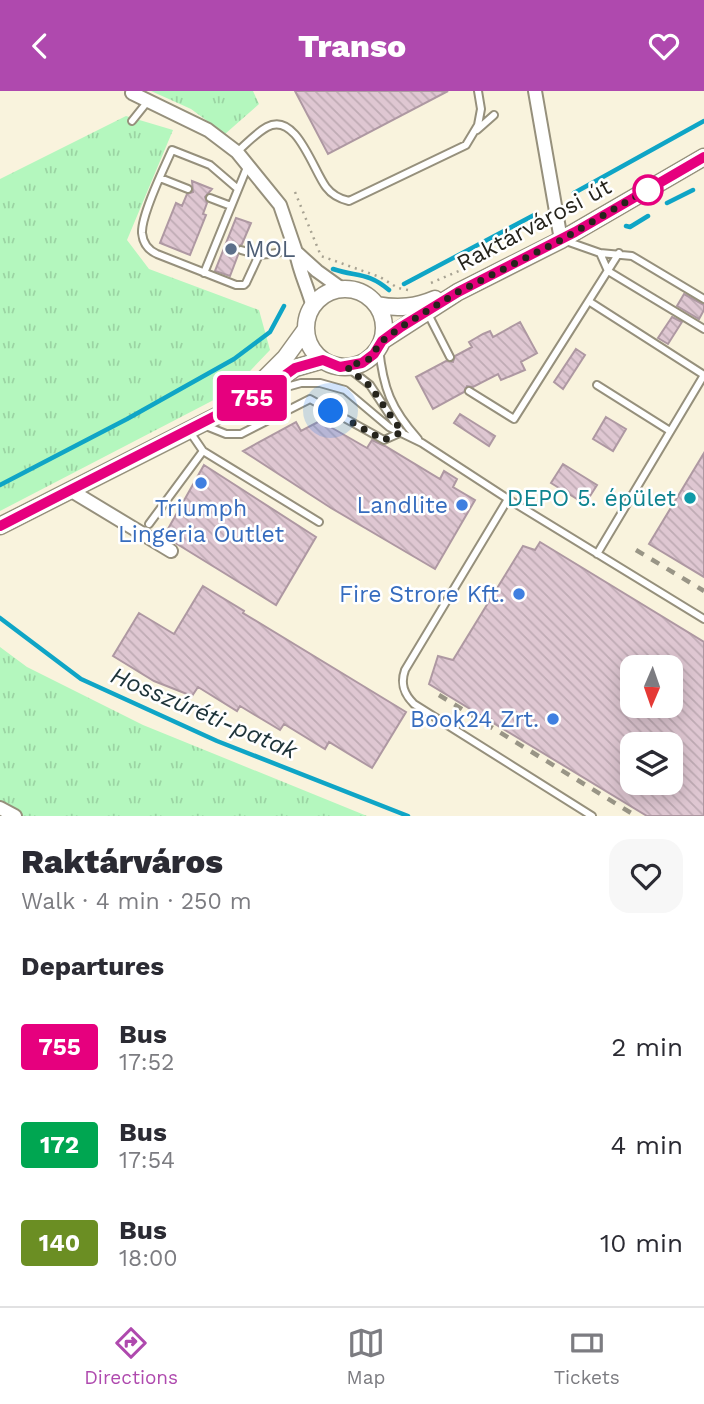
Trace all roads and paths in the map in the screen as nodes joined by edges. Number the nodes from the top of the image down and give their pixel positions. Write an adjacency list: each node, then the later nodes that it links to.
1 (478, 91): 7 (lane)
2 (535, 91): 17 (street)
3 (129, 92): 4 (street)
4 (148, 101): 6 (lane); 8 (street)
5 (494, 115): 7 (lane)
6 (132, 121)
7 (476, 132): 8 (lane)
8 (237, 152): 10 (street)
9 (704, 157): 17 (street, Raktárvárosi út)
10 (248, 165): 13 (lane); 19 (street)
11 (160, 178): 12 (lane); 13 (lane); 25 (lane)
12 (188, 189)
13 (238, 189): 16 (lane)
14 (295, 192): 28 (path)
15 (210, 198): 16 (lane)
16 (231, 206): 25 (lane)
17 (561, 240): 21 (lane); 29 (street, Raktárvárosi út)
18 (241, 250): 23 (lane)
19 (295, 250): 23 (lane); 27 (street); 33 (street)
20 (504, 252): 26 (path)
21 (600, 253): 22 (lane); 24 (lane)
22 (618, 253): 24 (lane); 30 (lane)
23 (259, 255): 25 (lane)
24 (608, 271): 31 (lane); 36 (lane)
25 (204, 273)
26 (428, 285)
27 (342, 289): 32 (street, Raktárvárosi út); 33 (street)
28 (411, 291)
29 (458, 292): 32 (street, Raktárvárosi út); 34 (street, Raktárvárosi út)
30 (704, 299)
31 (590, 302): 41 (lane); 43 (lane)
32 (377, 305): 37 (street)
33 (313, 307): 35 (street)
34 (426, 312): 37 (street, Raktárvárosi út); 38 (lane)
35 (306, 329): 39 (street); 45 (street)
36 (704, 330)
37 (381, 345): 40 (street, Raktárvárosi út); 49 (lane)
38 (450, 357)
39 (323, 360): 40 (street); 44 (street)
40 (347, 367): 48 (lane)
41 (704, 375): 47 (lane)
42 (597, 385): 47 (lane)
43 (469, 391)
44 (241, 407): 45 (street); 48 (lane)
45 (223, 412): 46 (street)
46 (195, 427): 48 (lane); 50 (lane); 51 (street)
47 (670, 431): 57 (lane)
48 (402, 432): 49 (lane)
49 (422, 443): 52 (lane)
50 (203, 451): 53 (lane); 54 (lane)
51 (70, 490): 55 (street); 56 (street)
52 (508, 499): 57 (lane); 61 (lane)
53 (319, 522)
54 (149, 524)
55 (0, 526)
56 (171, 551)
57 (597, 554): 58 (lane)
58 (704, 619)
59 (0, 808): 60 (street)
60 (16, 816)
61 (592, 816)

